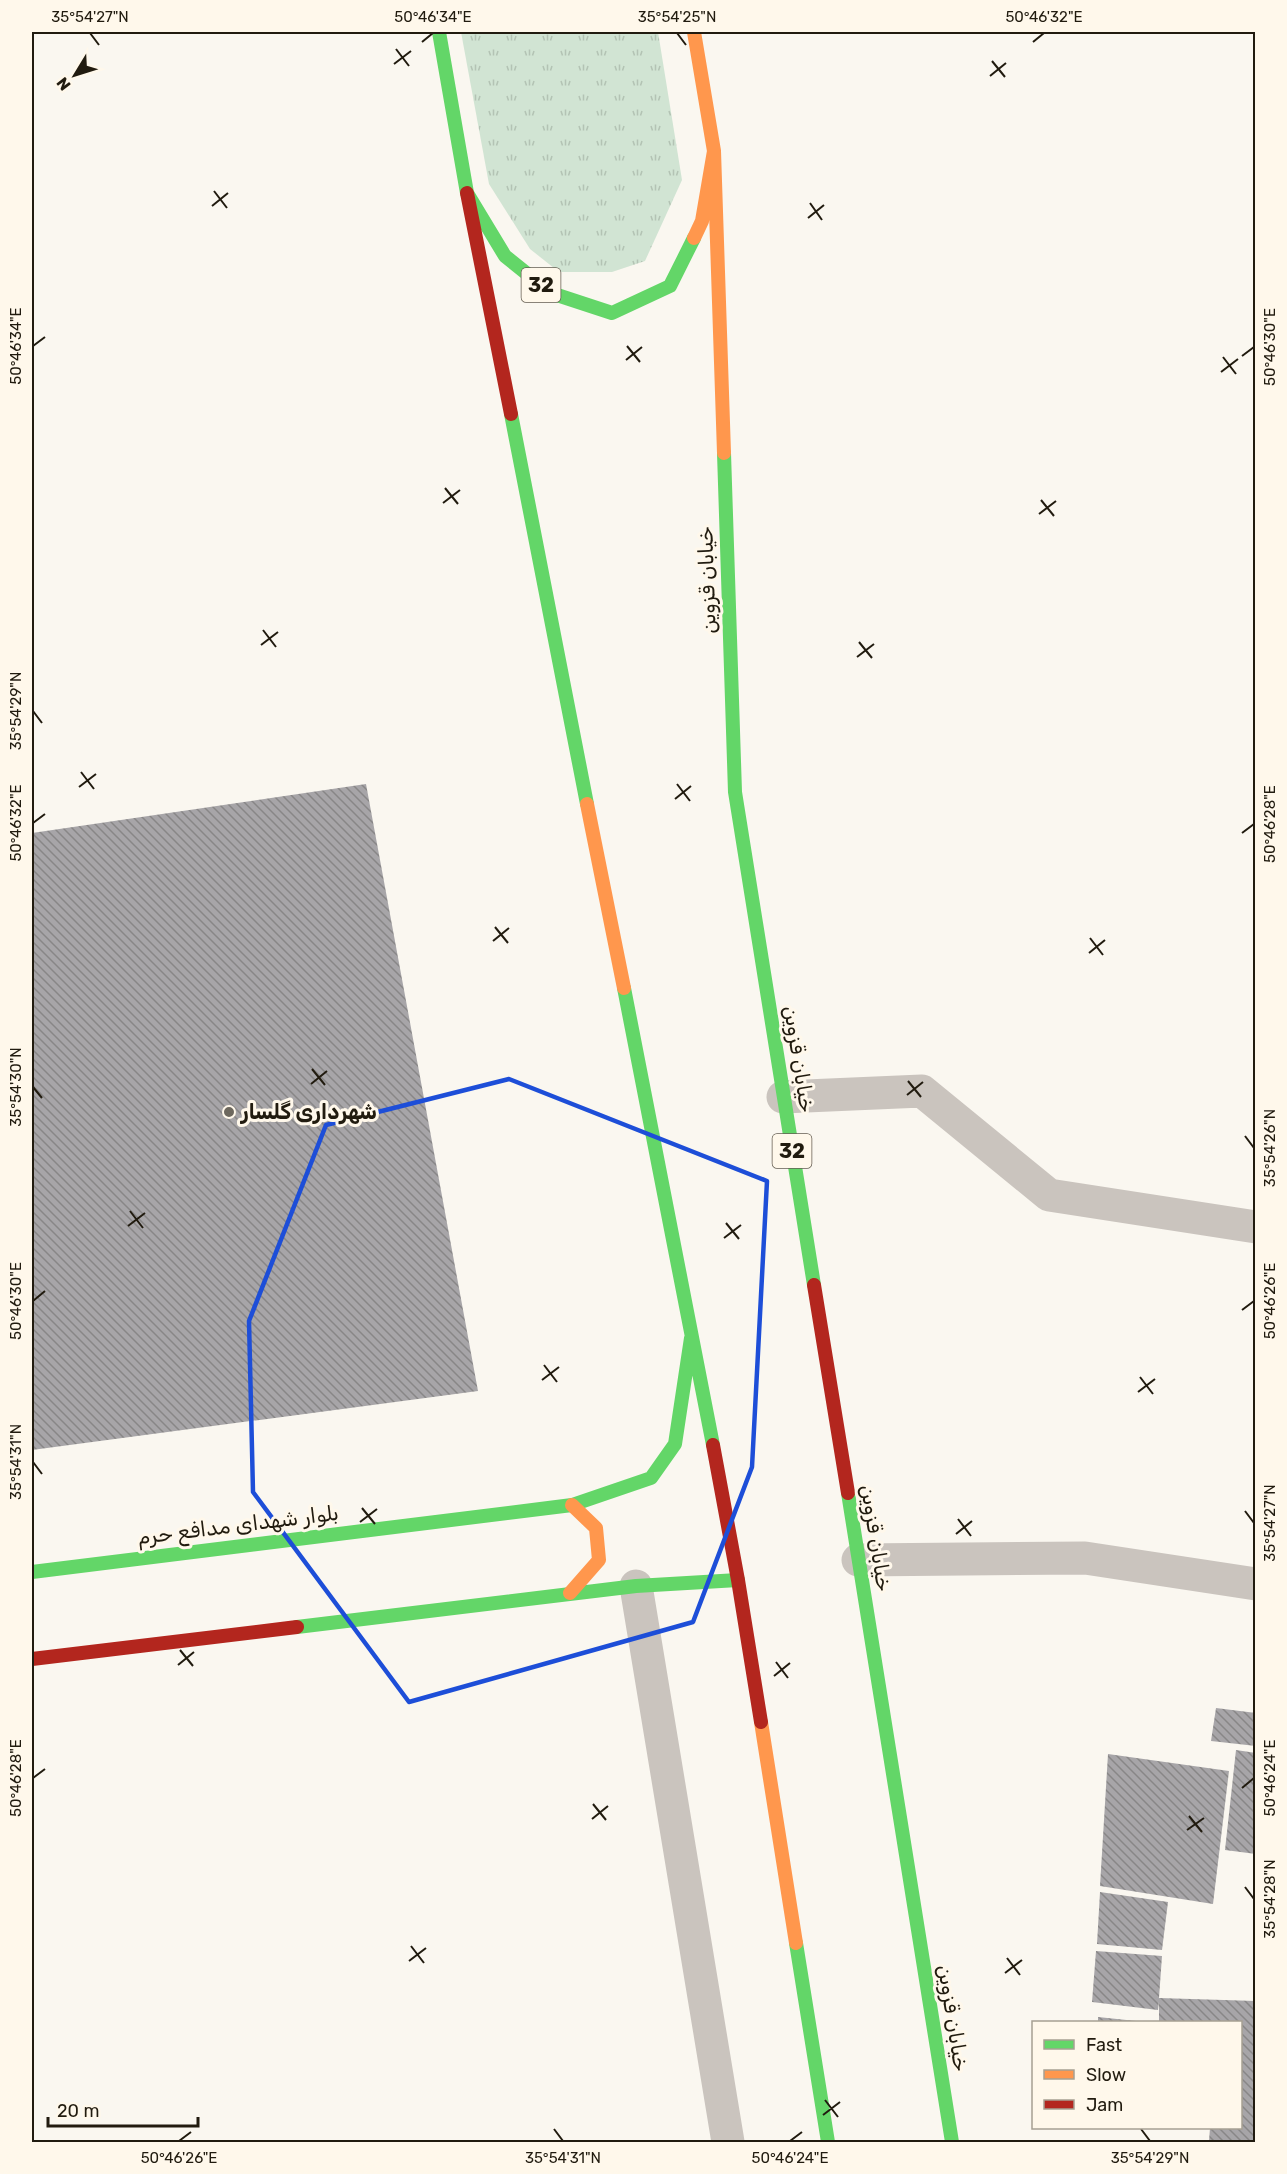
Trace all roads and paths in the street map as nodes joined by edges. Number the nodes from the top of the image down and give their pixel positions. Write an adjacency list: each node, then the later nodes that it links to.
1 (438, 32): 4 (main road, 32)
2 (693, 32): 3 (main road, 32)
3 (714, 151): 4 (main road, 32); 5 (main road, خیابان قزوین / 32)
4 (467, 193): 7 (main road, 32)
5 (783, 1096): 6 (street); 9 (main road, خیابان قزوین / 32)
6 (1256, 1227)
7 (692, 1334): 8 (main road, بلوار شهدای مدافع حرم); 11 (main road, 32)
8 (572, 1505): 10 (main road, بلوار شهدای مدافع حرم); 14 (main road)
9 (858, 1560): 12 (street); 18 (main road, خیابان قزوین / 32)
10 (32, 1572)
11 (738, 1580): 13 (main road); 17 (main road, 32)
12 (1256, 1584)
13 (636, 1586): 14 (main road); 16 (street)
14 (570, 1593): 15 (main road)
15 (32, 1659)
16 (728, 2142)
17 (828, 2142)
18 (952, 2142)

